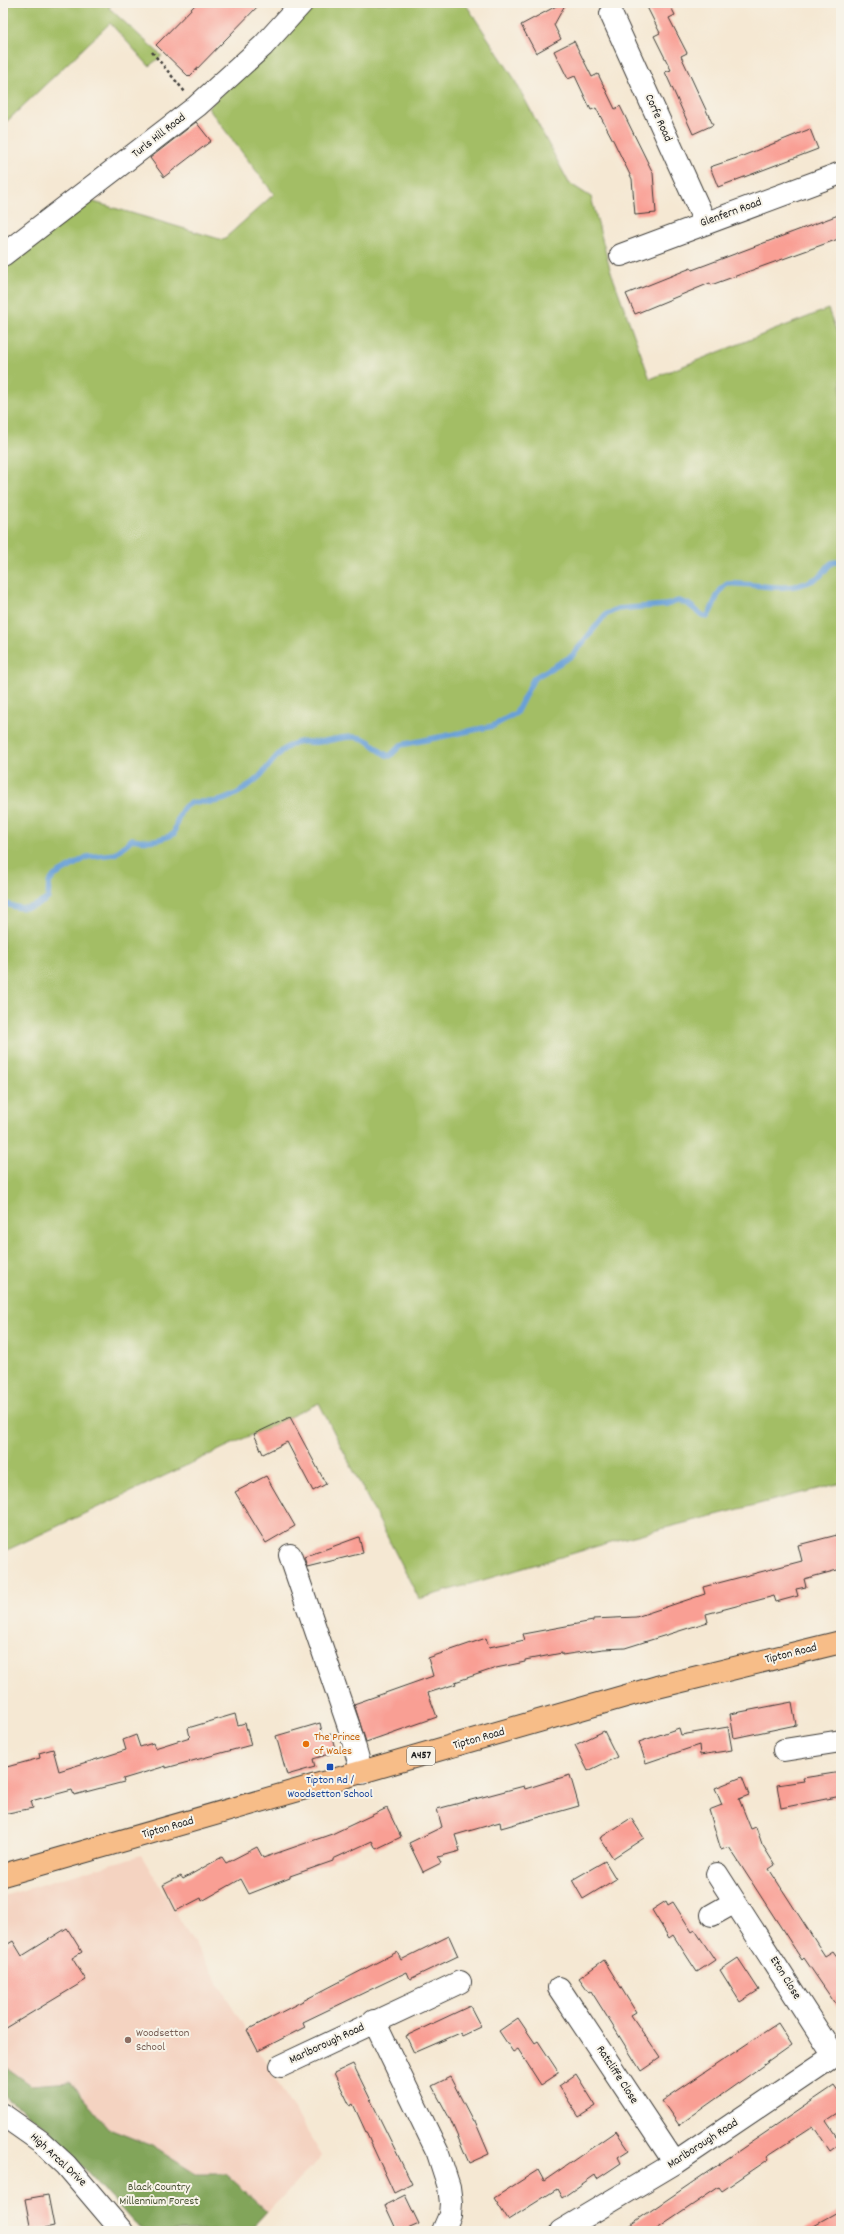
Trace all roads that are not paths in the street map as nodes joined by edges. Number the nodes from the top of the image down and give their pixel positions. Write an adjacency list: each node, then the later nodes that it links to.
1 (302, 3): 5 (street, Turls Hill Road)
2 (611, 14): 4 (street, Corfe Road)
3 (841, 173): 4 (street, Glenfern Road)
4 (705, 222): 6 (street, Glenfern Road)
5 (3, 255)
6 (621, 255)
7 (290, 1555): 11 (street)
8 (841, 1642): 11 (main road, Tipton Road / A457)
9 (841, 1741): 10 (street)
10 (784, 1750)
11 (362, 1773): 13 (main road, Tipton Road / A457)
12 (717, 1874): 14 (street, Eton Close)
13 (3, 1875)
14 (734, 1902): 15 (street); 19 (street, Eton Close)
15 (712, 1915)
16 (460, 1982): 18 (street, Marlborough Road)
17 (559, 1988): 22 (street, Ratcliffe Close)
18 (374, 2021): 20 (street, Marlborough Road); 24 (street, Marlborough Road)
19 (838, 2054): 22 (street, Marlborough Road)
20 (280, 2066)
21 (3, 2115): 23 (street, High Arcal Drive)
22 (675, 2163): 25 (street, Marlborough Road)
23 (122, 2231)
24 (443, 2231)
25 (561, 2231)

